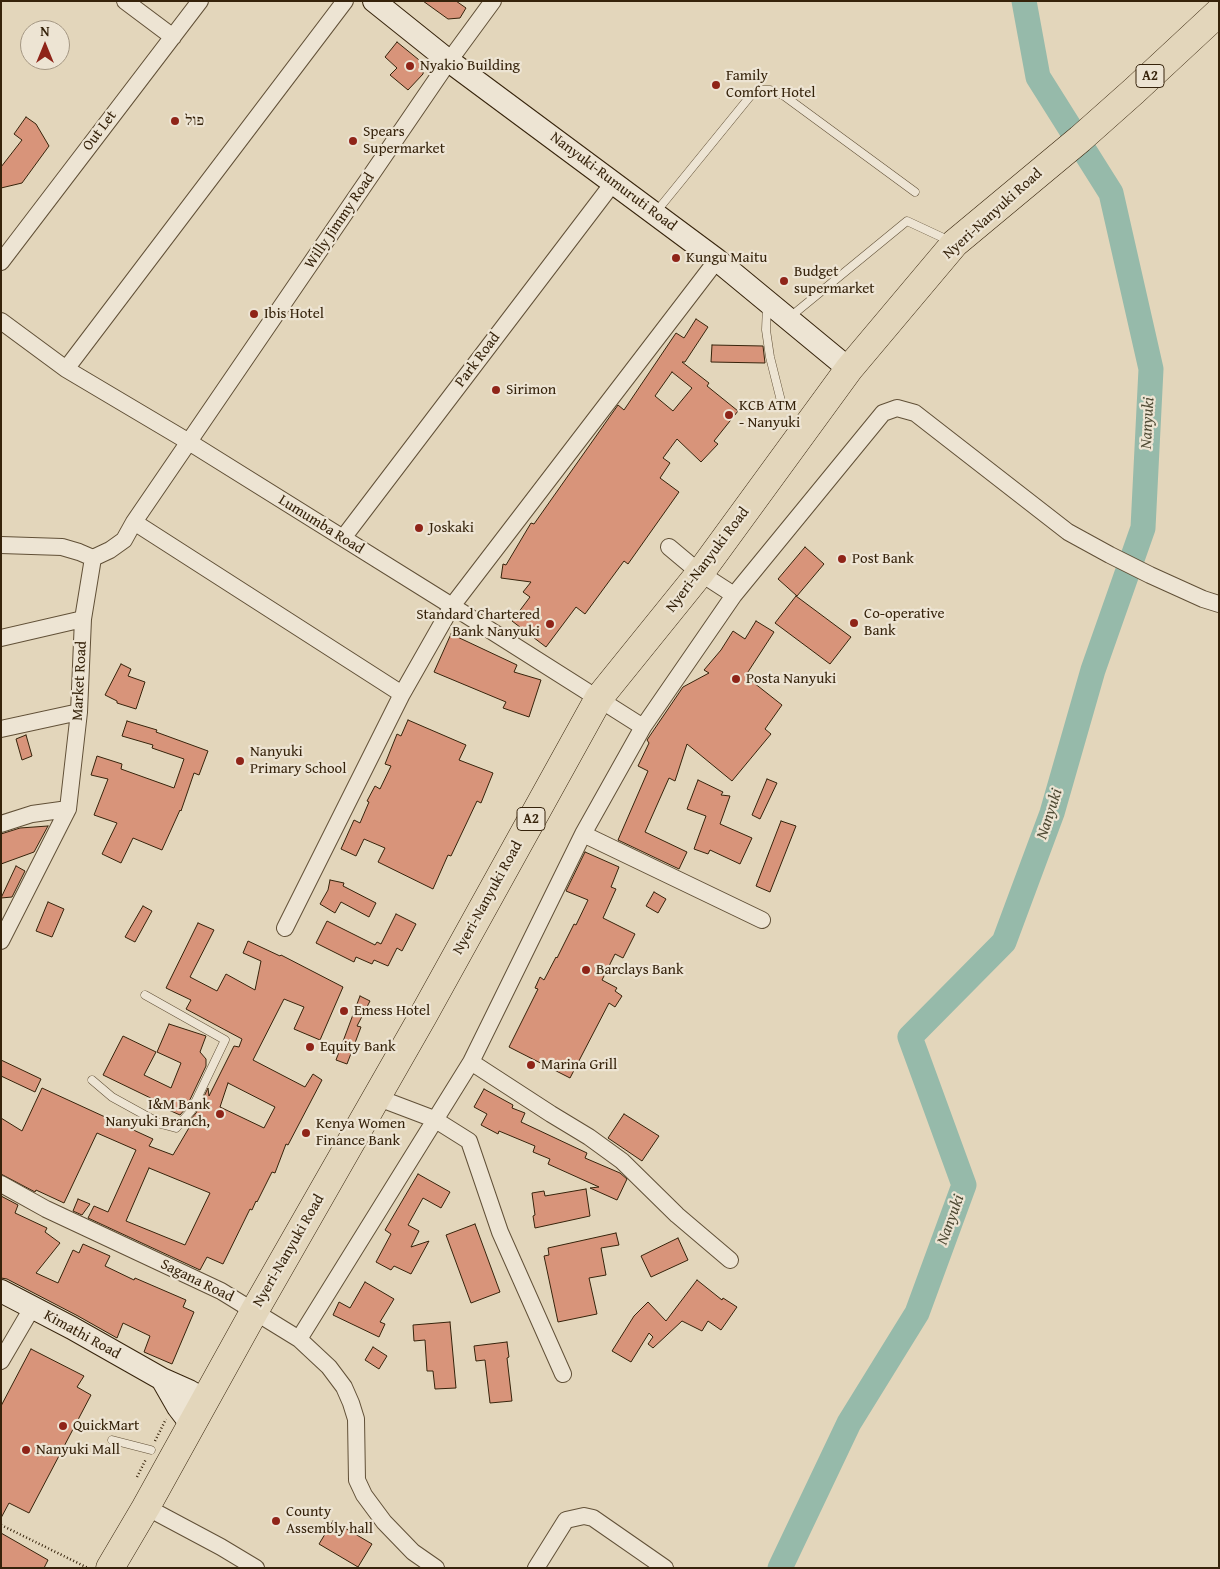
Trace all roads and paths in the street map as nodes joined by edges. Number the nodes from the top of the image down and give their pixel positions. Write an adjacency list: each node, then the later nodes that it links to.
1 (125, 1): 7 (street)
2 (200, 1): 7 (street, Out Let)
3 (345, 1): 18 (street)
4 (374, 1): 8 (main road, Nanyuki-Rumuruti Road)
5 (493, 1): 8 (street, Willy Jimmy Road)
6 (1219, 12): 12 (highway, Nyeri-Nanyuki Road / A2)
7 (173, 36): 14 (street, Out Let)
8 (449, 61): 9 (main road, Nanyuki-Rumuruti Road); 21 (street, Willy Jimmy Road)
9 (613, 183): 11 (main road, Nanyuki-Rumuruti Road); 23 (street, Park Road)
10 (915, 192): 11 (lane)
11 (655, 214): 13 (main road, Nanyuki-Rumuruti Road)
12 (955, 243): 16 (lane); 19 (highway, Nyeri-Nanyuki Road / A2)
13 (716, 260): 15 (main road, Nanyuki-Rumuruti Road); 30 (street)
14 (1, 262)
15 (768, 301): 16 (main road, Nanyuki-Rumuruti Road); 20 (lane)
16 (788, 318): 19 (main road, Nanyuki-Rumuruti Road)
17 (1, 321): 18 (street, Lumumba Road)
18 (66, 369): 21 (street, Lumumba Road)
19 (849, 369): 27 (highway, Nyeri-Nanyuki Road / A2)
20 (781, 402)
21 (189, 442): 22 (street); 23 (street, Lumumba Road)
22 (134, 522): 26 (street); 33 (street)
23 (343, 538): 30 (street, Lumumba Road)
24 (1, 545): 26 (street)
25 (669, 547): 27 (street)
26 (93, 558): 31 (street, Market Road)
27 (700, 573): 28 (street); 34 (highway, Nyeri-Nanyuki Road / A2)
28 (734, 595): 29 (street); 36 (street)
29 (1219, 604)
30 (452, 606): 33 (street); 34 (street, Lumumba Road)
31 (83, 619): 32 (street); 35 (street, Market Road)
32 (1, 638)
33 (402, 694): 42 (street)
34 (599, 698): 36 (street, Lumumba Road); 47 (highway, Nyeri-Nanyuki Road / A2)
35 (79, 712): 37 (street); 38 (street, Market Road)
36 (642, 727): 40 (street)
37 (1, 730)
38 (68, 809): 39 (street); 43 (street, Market Road)
39 (1, 824)
40 (583, 834): 41 (street); 45 (street)
41 (762, 920)
42 (285, 928)
43 (1, 941)
44 (145, 995): 46 (lane)
45 (471, 1062): 48 (street); 50 (street)
46 (92, 1080)
47 (376, 1096): 48 (street); 53 (highway, Nyeri-Nanyuki Road / A2)
48 (434, 1119): 54 (street); 56 (street)
49 (1, 1184): 53 (street, Sagana Road)
50 (730, 1260)
51 (1, 1291): 52 (main road, Kimathi Road)
52 (32, 1308): 55 (street); 57 (main road, Kimathi Road)
53 (255, 1310): 54 (street, Sagana Road); 58 (highway, Nyeri-Nanyuki Road / A2)
54 (299, 1339): 67 (street, Sagana Road)
55 (1, 1361)
56 (563, 1374)
57 (162, 1379): 58 (main road, Kimathi Road); 59 (main road)
58 (206, 1401): 59 (highway, Nyeri-Nanyuki Road / A2)
59 (179, 1420): 61 (path); 62 (highway, Nyeri-Nanyuki Road / A2)
60 (112, 1440): 61 (lane)
61 (151, 1450): 62 (path)
62 (140, 1495): 65 (highway, Nyeri-Nanyuki Road / A2); 66 (street)
63 (1, 1525): 64 (path)
64 (88, 1568)
65 (110, 1568)
66 (256, 1568)
67 (436, 1568)
68 (536, 1568): 69 (street)
69 (665, 1568)

